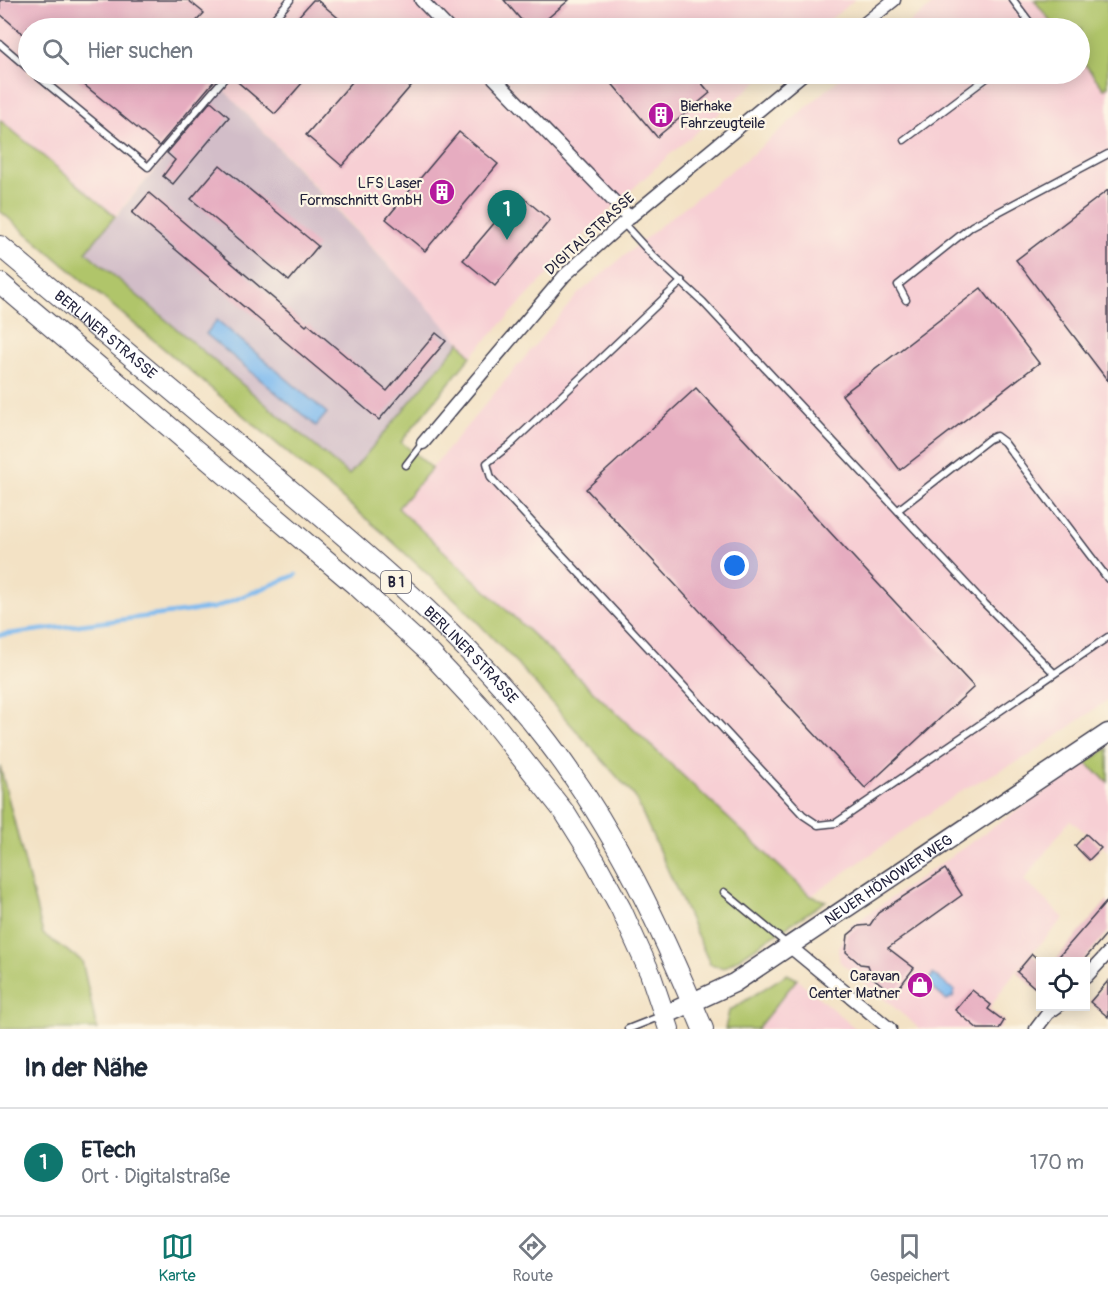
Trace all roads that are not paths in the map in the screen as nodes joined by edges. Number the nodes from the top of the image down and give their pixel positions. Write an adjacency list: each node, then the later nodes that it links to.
1 (290, 0): 5 (lane)
2 (421, 0): 6 (street)
3 (894, 0): 7 (street)
4 (1013, 0): 8 (lane)
5 (275, 18)
6 (438, 18)
7 (872, 18)
8 (1026, 18)
9 (0, 44): 10 (lane)
10 (18, 59)
11 (46, 84): 12 (lane)
12 (219, 84)
13 (499, 84): 18 (street)
14 (791, 84): 18 (street, DIGITALSTRASSE)
15 (979, 84): 16 (lane)
16 (904, 140)
17 (1108, 154): 22 (lane)
18 (626, 220): 20 (lane); 23 (street, DIGITALSTRASSE)
19 (0, 246): 34 (main road, BERLINER STRASSE / B 1)
20 (682, 281): 25 (lane); 28 (lane)
21 (0, 283): 36 (main road, BERLINER STRASSE / B 1)
22 (906, 300)
23 (423, 443): 24 (lane)
24 (406, 465)
25 (898, 510): 26 (lane); 28 (lane)
26 (1108, 579)
27 (1108, 637): 28 (lane)
28 (1054, 673)
29 (1108, 733): 31 (main road, NEUER HÖNOWER WEG)
30 (724, 892): 31 (lane)
31 (788, 945): 34 (main road, NEUER HÖNOWER WEG); 39 (street)
32 (1108, 953): 33 (street)
33 (1090, 973)
34 (692, 1003): 36 (main road, NEUER HÖNOWER WEG); 38 (main road, BERLINER STRASSE / B 1)
35 (1051, 1011): 40 (street)
36 (667, 1022): 37 (lane)
37 (628, 1029)
38 (703, 1029)
39 (891, 1029)
40 (1036, 1029)

